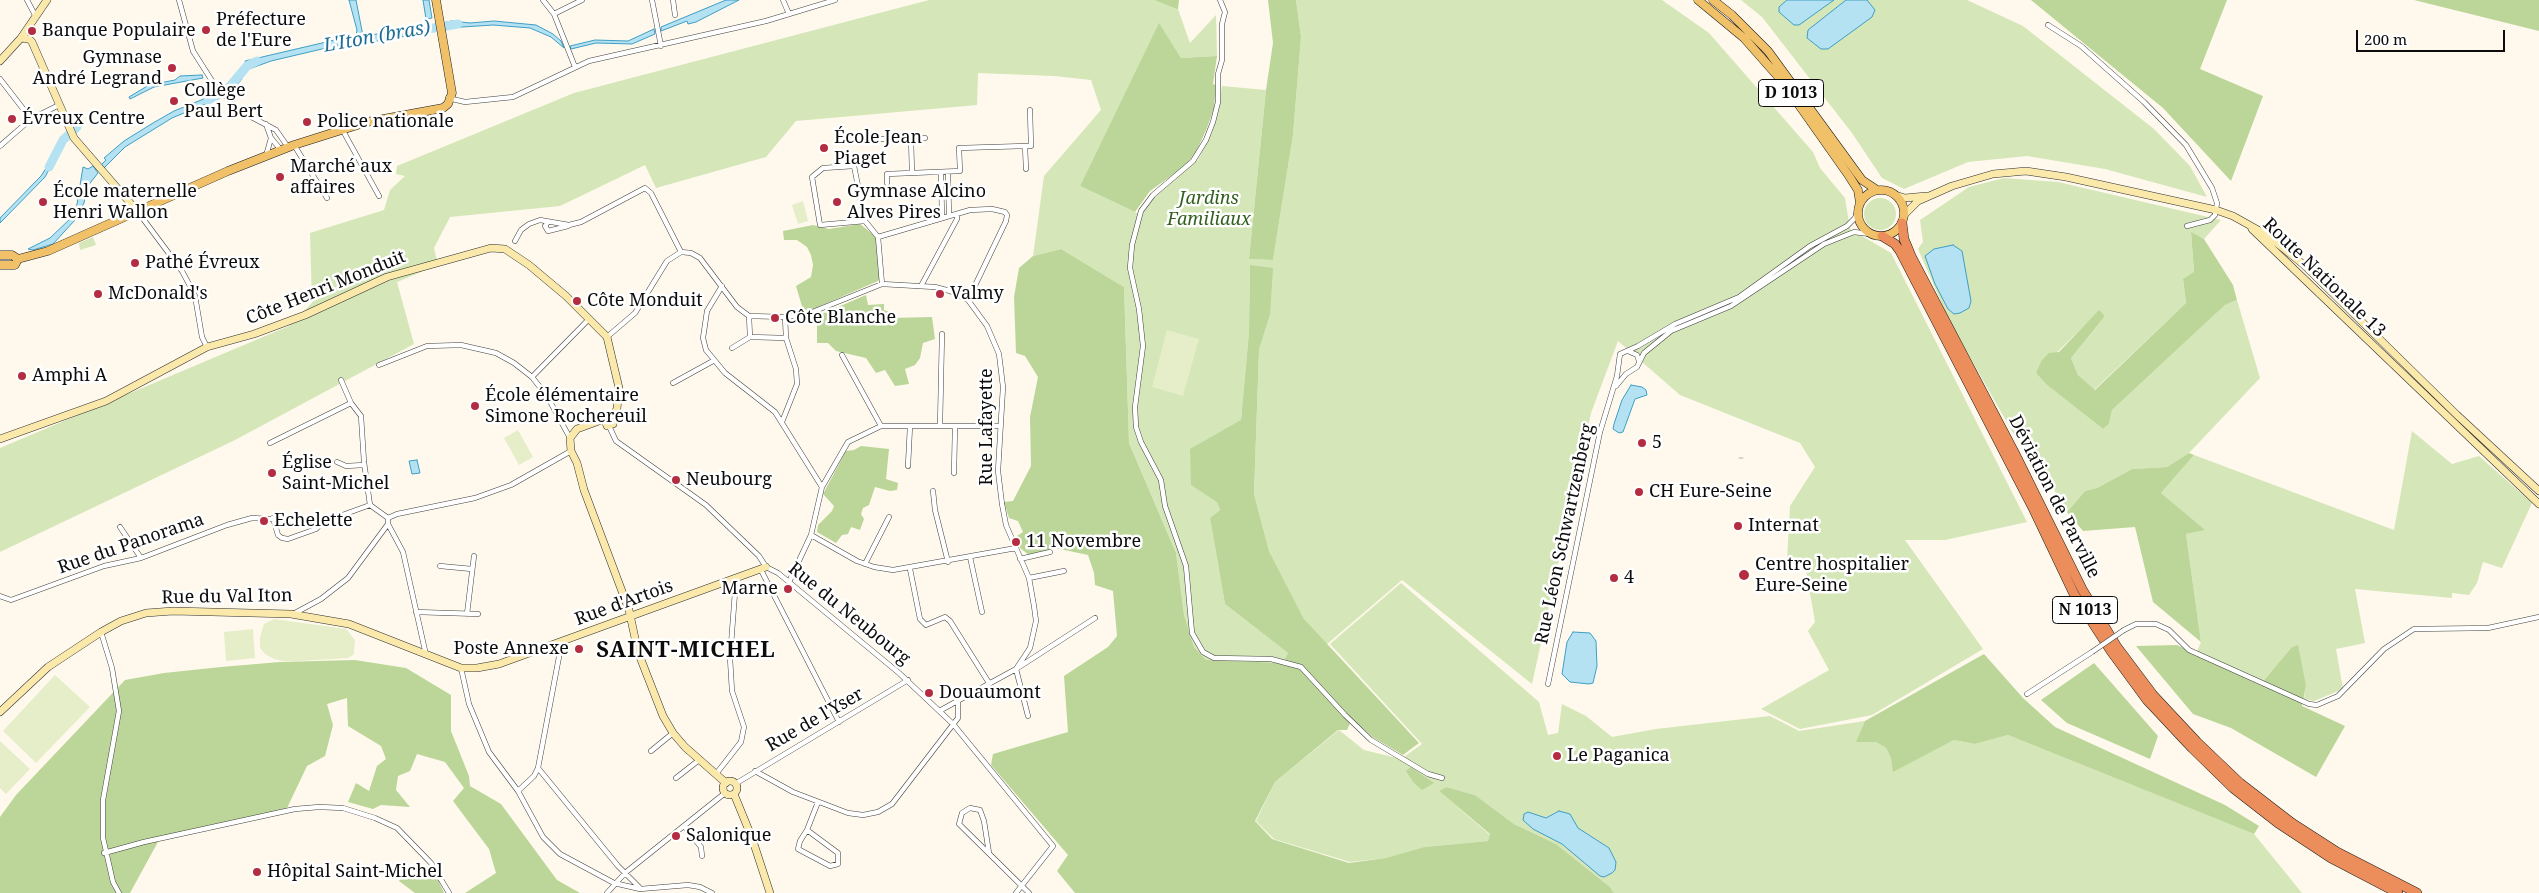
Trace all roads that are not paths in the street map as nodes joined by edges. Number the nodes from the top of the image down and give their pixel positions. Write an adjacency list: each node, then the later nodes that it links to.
1 (27, 0): 16 (street)
2 (47, 0): 16 (street)
3 (179, 0): 28 (street)
4 (436, 0): 24 (main road)
5 (543, 0): 14 (street)
6 (582, 0): 14 (street)
7 (652, 0): 20 (street)
8 (673, 0): 17 (street)
9 (783, 0): 15 (street)
10 (835, 0): 15 (street)
11 (1220, 0): 172 (street)
12 (1698, 0): 48 (main road, D 1013)
13 (1713, 0): 43 (main road, D 1013)
14 (554, 14): 22 (street)
15 (789, 14): 20 (street)
16 (35, 15): 19 (street)
17 (675, 15)
18 (2048, 25): 49 (street)
19 (21, 38): 21 (street); 25 (street)
20 (661, 46): 22 (street)
21 (0, 60)
22 (575, 67): 24 (street)
23 (0, 79): 27 (street)
24 (449, 98): 29 (main road)
25 (59, 105): 27 (street); 50 (street)
26 (1030, 110): 35 (street)
27 (31, 119): 34 (street)
28 (265, 123): 30 (street); 36 (street)
29 (342, 129): 36 (main road); 45 (street)
30 (271, 138): 36 (street); 37 (street)
31 (911, 138): 32 (street); 33 (street); 41 (street)
32 (925, 138)
33 (882, 139)
34 (0, 146)
35 (1025, 146): 38 (street); 40 (street)
36 (288, 147): 37 (main road); 47 (street)
37 (266, 156): 50 (main road)
38 (1026, 169)
39 (941, 172): 40 (street); 41 (street); 53 (street)
40 (948, 172): 52 (street)
41 (912, 173): 42 (street)
42 (887, 183)
43 (1877, 190): 44 (main road); 48 (main road)
44 (1895, 195): 46 (street); 54 (main road)
45 (379, 196)
46 (1929, 196): 49 (street); 54 (street)
47 (327, 198)
48 (1859, 207): 60 (main road); 81 (street)
49 (2216, 210): 57 (street); 59 (street)
50 (138, 212): 66 (main road); 79 (street)
51 (957, 214): 52 (street); 70 (street); 71 (street)
52 (949, 216): 53 (street)
53 (942, 218): 62 (street)
54 (1903, 219): 61 (main road); 198 (highway, Déviation de Parville / N 1013)
55 (865, 221): 55 (street); 62 (street)
56 (548, 222): 58 (street); 58 (street); 63 (street)
57 (2246, 224): 111 (street, Route Nationale 13); 112 (street, Route Nationale 13)
58 (569, 225): 64 (street)
59 (2187, 226)
60 (1870, 234): 61 (main road); 84 (street)
61 (1882, 236): 197 (highway, Déviation de Parville / N 1013)
62 (878, 238): 68 (street)
63 (515, 241)
64 (681, 252): 69 (street); 76 (street)
65 (0, 255): 66 (main road)
66 (18, 259): 67 (main road)
67 (0, 265)
68 (882, 284): 70 (street); 73 (street)
69 (722, 286): 72 (street); 83 (street)
70 (920, 286): 71 (street)
71 (968, 300): 100 (street, Rue Lafayette)
72 (749, 316): 73 (street); 77 (street)
73 (786, 317): 78 (street)
74 (590, 318): 76 (street, Côte Henri Monduit); 79 (street, Côte Henri Monduit); 88 (street)
75 (942, 334): 98 (street)
76 (607, 336): 93 (street)
77 (750, 337): 78 (street); 80 (street)
78 (786, 338): 94 (street)
79 (207, 347): 102 (street, Côte Henri Monduit)
80 (732, 348)
81 (1628, 350): 84 (street); 85 (street)
82 (842, 355): 96 (street)
83 (713, 361): 90 (street); 94 (street)
84 (1639, 361): 87 (street)
85 (1618, 363): 87 (street); 91 (street, Rue Léon Schwartzenberg)
86 (379, 365): 88 (street)
87 (1629, 372): 91 (street, Rue Léon Schwartzenberg)
88 (532, 377): 101 (street)
89 (341, 380): 92 (street)
90 (673, 383)
91 (1612, 390): 155 (street, Rue Léon Schwartzenberg)
92 (351, 403): 103 (street); 106 (street)
93 (608, 419): 95 (street); 101 (street)
94 (782, 422): 109 (street)
95 (609, 426): 130 (street, Rue du Neubourg)
96 (881, 426): 97 (street); 109 (street)
97 (910, 426): 98 (street); 107 (street)
98 (940, 426): 99 (street)
99 (955, 426): 100 (street); 108 (street)
100 (1000, 426): 121 (street, Rue Lafayette)
101 (570, 438): 104 (street)
102 (0, 439)
103 (270, 443)
104 (571, 451): 116 (street); 146 (street)
105 (336, 462): 106 (street)
106 (364, 465): 113 (street)
107 (908, 466)
108 (954, 473)
109 (822, 487): 120 (street)
110 (933, 491): 127 (street)
111 (2539, 491)
112 (2539, 504)
113 (370, 505): 116 (street); 117 (street, Rue du Panorama)
114 (889, 516): 128 (street)
115 (273, 518): 117 (street, Rue du Panorama); 117 (street, Rue du Panorama); 125 (street, Rue du Panorama)
116 (388, 518): 118 (street)
117 (323, 522)
118 (388, 524): 138 (street, Rue du Val Iton); 139 (street)
119 (120, 527): 125 (street)
120 (811, 535): 128 (street); 136 (street)
121 (1016, 548): 124 (street); 126 (street, Rue Lafayette)
122 (1050, 552): 126 (street)
123 (474, 556): 131 (street)
124 (970, 557): 127 (street); 140 (street)
125 (141, 558): 137 (street, Rue du Panorama)
126 (1020, 559): 134 (street, Rue Lafayette)
127 (948, 562): 132 (street)
128 (865, 564): 132 (street)
129 (440, 566): 131 (street)
130 (763, 568): 135 (street, Rue d'Artois); 136 (street, Rue du Neubourg); 163 (street)
131 (472, 569): 142 (street)
132 (910, 569): 154 (street)
133 (1064, 571): 134 (street)
134 (1028, 578): 152 (street, Rue Lafayette)
135 (736, 579): 146 (street, Rue d'Artois); 170 (street)
136 (789, 582): 153 (street, Rue du Neubourg)
137 (0, 596)
138 (309, 607): 141 (street, Rue du Val Iton); 144 (street)
139 (416, 612): 142 (street); 150 (street)
140 (982, 612)
141 (291, 614): 144 (street, Rue d'Artois); 148 (street, Rue du Val Iton)
142 (467, 614): 143 (street)
143 (478, 614)
144 (310, 617): 150 (street, Rue d'Artois)
145 (2539, 617): 156 (street, bridge)
146 (629, 618): 149 (street, Rue d'Artois); 165 (street)
147 (1095, 618): 152 (street)
148 (101, 632): 158 (street, Rue du Val Iton); 181 (street)
149 (562, 641): 151 (street, Rue d'Artois); 168 (street)
150 (426, 655): 151 (street, Rue d'Artois)
151 (461, 668): 175 (street)
152 (1016, 669): 154 (street); 162 (street)
153 (908, 680): 160 (street, Rue du Neubourg); 163 (street, Rue de l'Yser)
154 (989, 683): 157 (street)
155 (1548, 684)
156 (2027, 694)
157 (958, 701): 160 (street); 164 (street)
158 (8, 703): 159 (street); 161 (street, Rue du Val Iton)
159 (0, 708)
160 (941, 710): 164 (street, Rue du Neubourg)
161 (0, 712)
162 (1028, 716)
163 (839, 722): 169 (street, Rue de l'Yser)
164 (953, 724): 178 (street); 186 (street, Rue du Neubourg)
165 (673, 733): 166 (street); 167 (street)
166 (651, 751)
167 (699, 760): 170 (street); 171 (street)
168 (538, 768): 175 (street); 184 (street)
169 (755, 771): 174 (street, Rue de l'Yser); 178 (street)
170 (716, 774): 173 (street)
171 (676, 778)
172 (1442, 778)
173 (726, 783): 174 (street); 176 (street)
174 (736, 784): 177 (street)
175 (518, 791): 185 (street)
176 (725, 793): 177 (street); 179 (street)
177 (734, 794): 194 (street)
178 (818, 802): 180 (street)
179 (684, 826): 183 (street); 184 (street)
180 (807, 830): 180 (street)
181 (104, 853): 189 (street); 190 (street)
182 (990, 853): 182 (street); 186 (street)
183 (702, 856)
184 (625, 873): 185 (street); 188 (street)
185 (614, 883): 188 (street); 191 (street)
186 (1022, 885): 195 (street); 196 (street)
187 (700, 887): 188 (street); 192 (street); 193 (street)
188 (639, 891)
189 (118, 893)
190 (448, 893)
191 (607, 893)
192 (698, 893)
193 (712, 893)
194 (770, 893)
195 (1016, 893)
196 (1029, 893)
197 (2398, 893)
198 (2417, 893)

